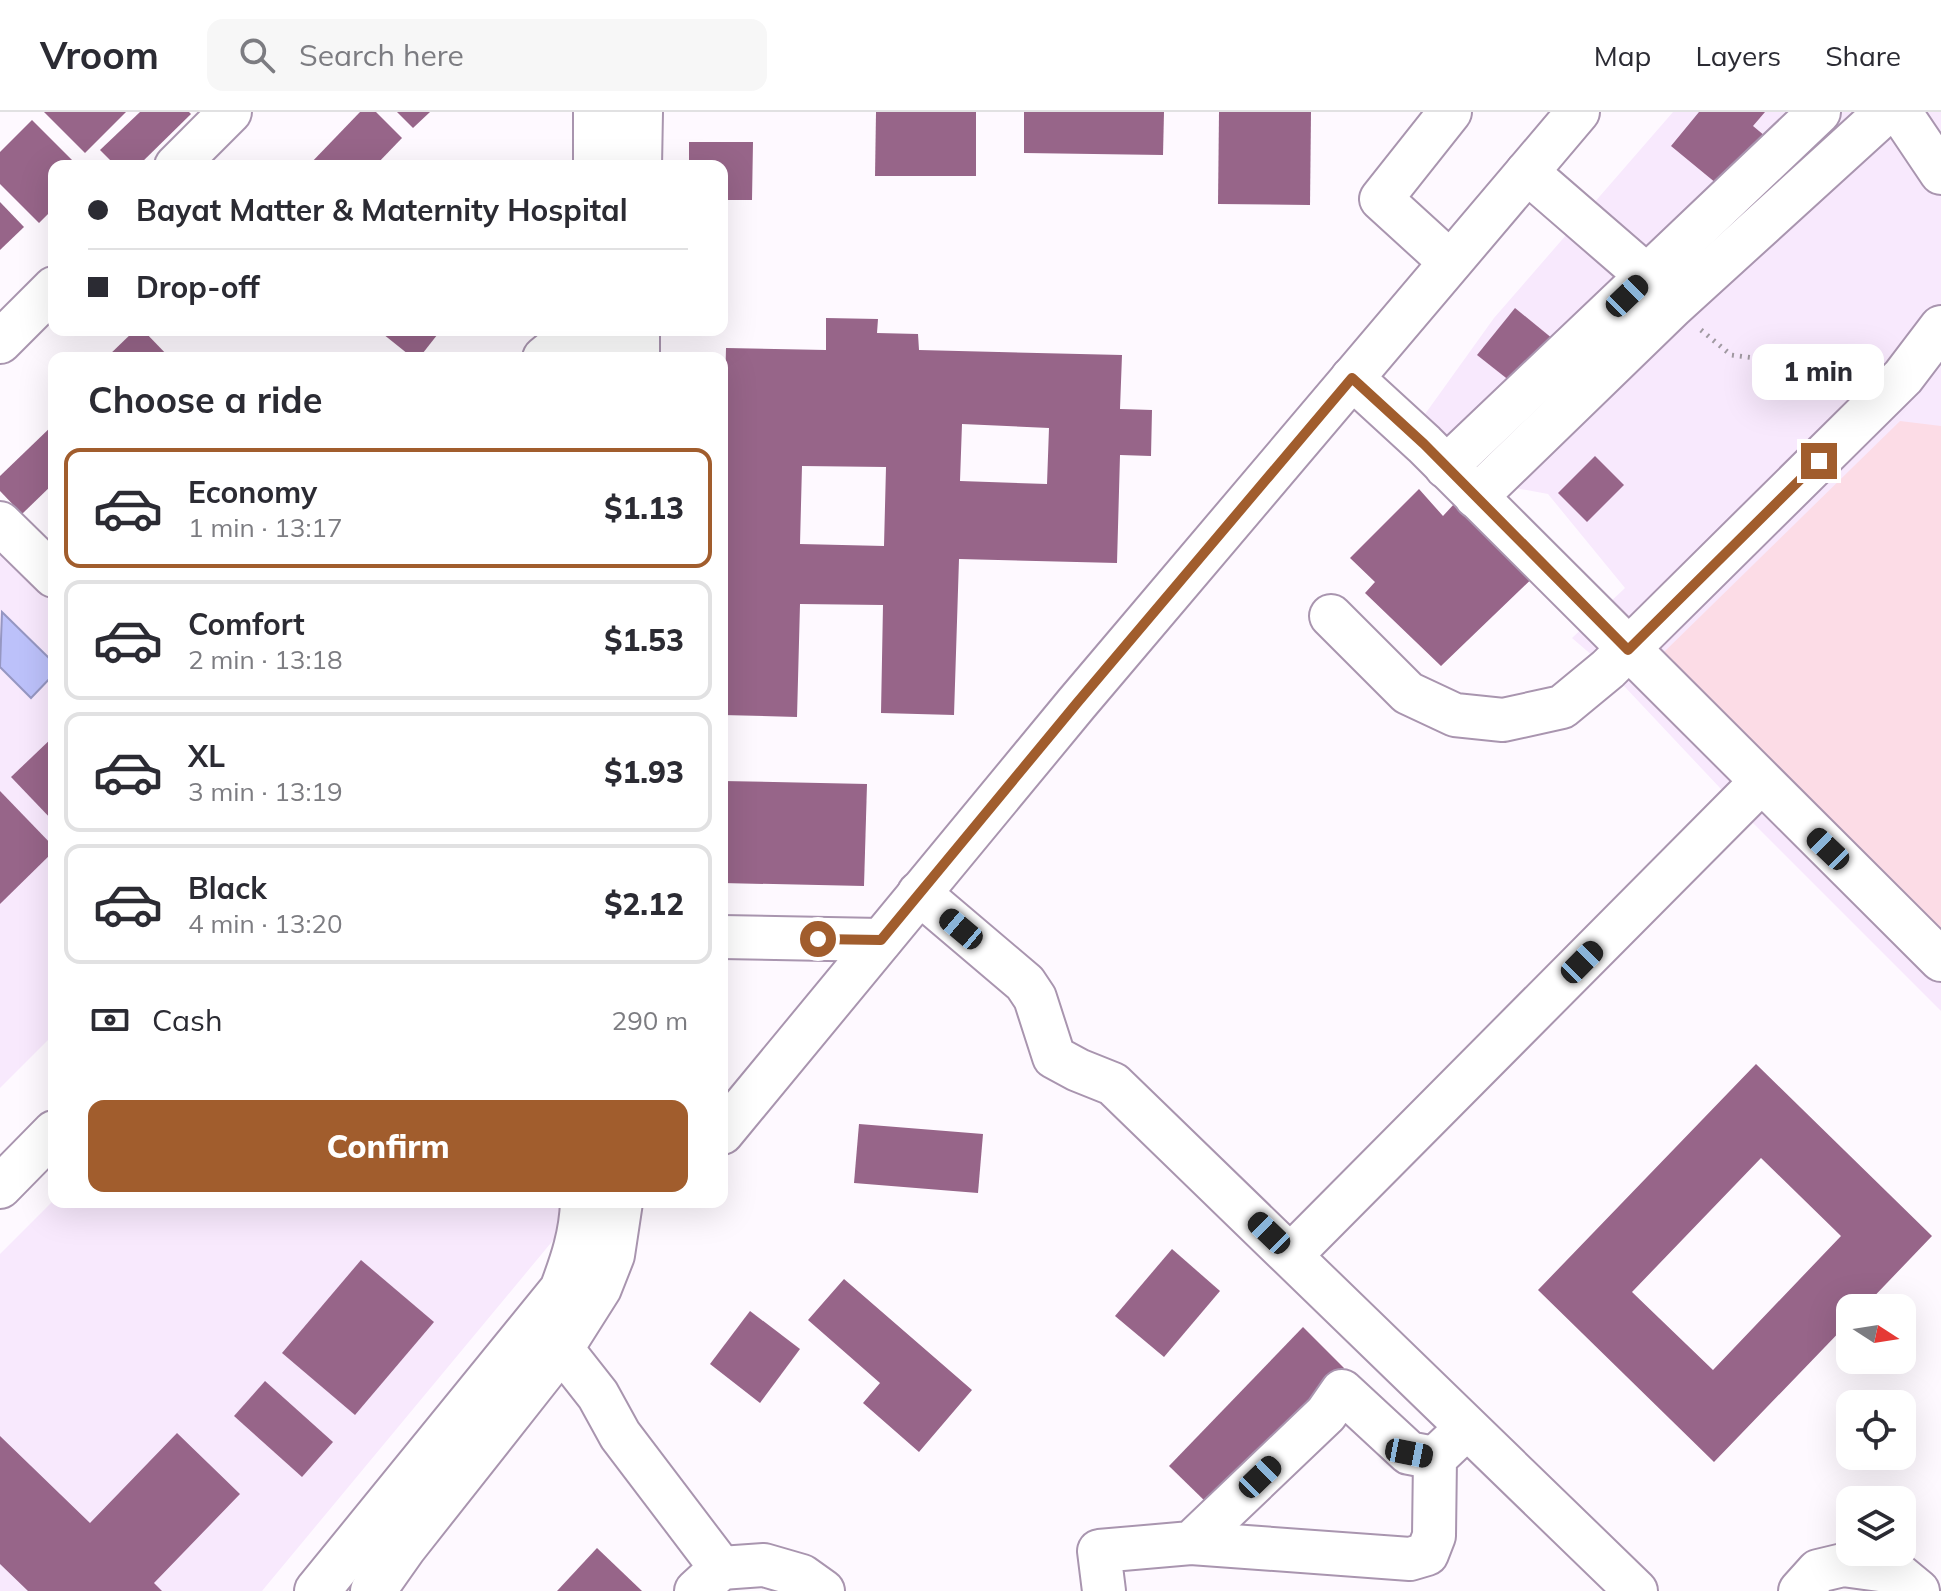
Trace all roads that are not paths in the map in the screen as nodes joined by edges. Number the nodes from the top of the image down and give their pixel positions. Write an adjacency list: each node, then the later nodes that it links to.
1 (230, 112): 9 (street)
2 (596, 112): 10 (main road)
3 (640, 112): 11 (main road)
4 (1450, 112): 14 (street)
5 (1578, 112): 12 (street)
6 (1819, 112): 15 (street)
7 (1886, 112): 15 (street)
8 (1900, 112): 13 (street)
9 (182, 160)
10 (596, 160)
11 (639, 160)
12 (1527, 172): 14 (street); 15 (street)
13 (1941, 173)
14 (1450, 262): 21 (street)
15 (1660, 291): 22 (street); 23 (street)
16 (48, 294): 19 (street)
17 (1941, 327): 27 (street)
18 (571, 336): 20 (street)
19 (0, 342)
20 (551, 352)
21 (1352, 378): 22 (street); 29 (street)
22 (1446, 467): 23 (street)
23 (1476, 497): 27 (street)
24 (0, 523): 25 (street)
25 (48, 570)
26 (1331, 616): 27 (street)
27 (1628, 650): 28 (street)
28 (1761, 782): 32 (street); 38 (street)
29 (919, 893): 31 (street); 38 (street)
30 (728, 937): 31 (street)
31 (881, 940): 33 (street)
32 (1941, 960)
33 (728, 1126)
34 (48, 1138): 35 (street)
35 (0, 1187)
36 (583, 1208): 44 (main road)
37 (619, 1208): 39 (main road)
38 (1291, 1255): 40 (street)
39 (561, 1348): 43 (street); 45 (main road)
40 (1467, 1427): 41 (street); 48 (street)
41 (1435, 1458): 42 (street); 42 (street)
42 (1191, 1543): 47 (street)
43 (708, 1579): 46 (street)
44 (317, 1591)
45 (373, 1591)
46 (823, 1591)
47 (1104, 1591)
48 (1636, 1591)
49 (1800, 1591): 50 (street)
50 (1918, 1591)

